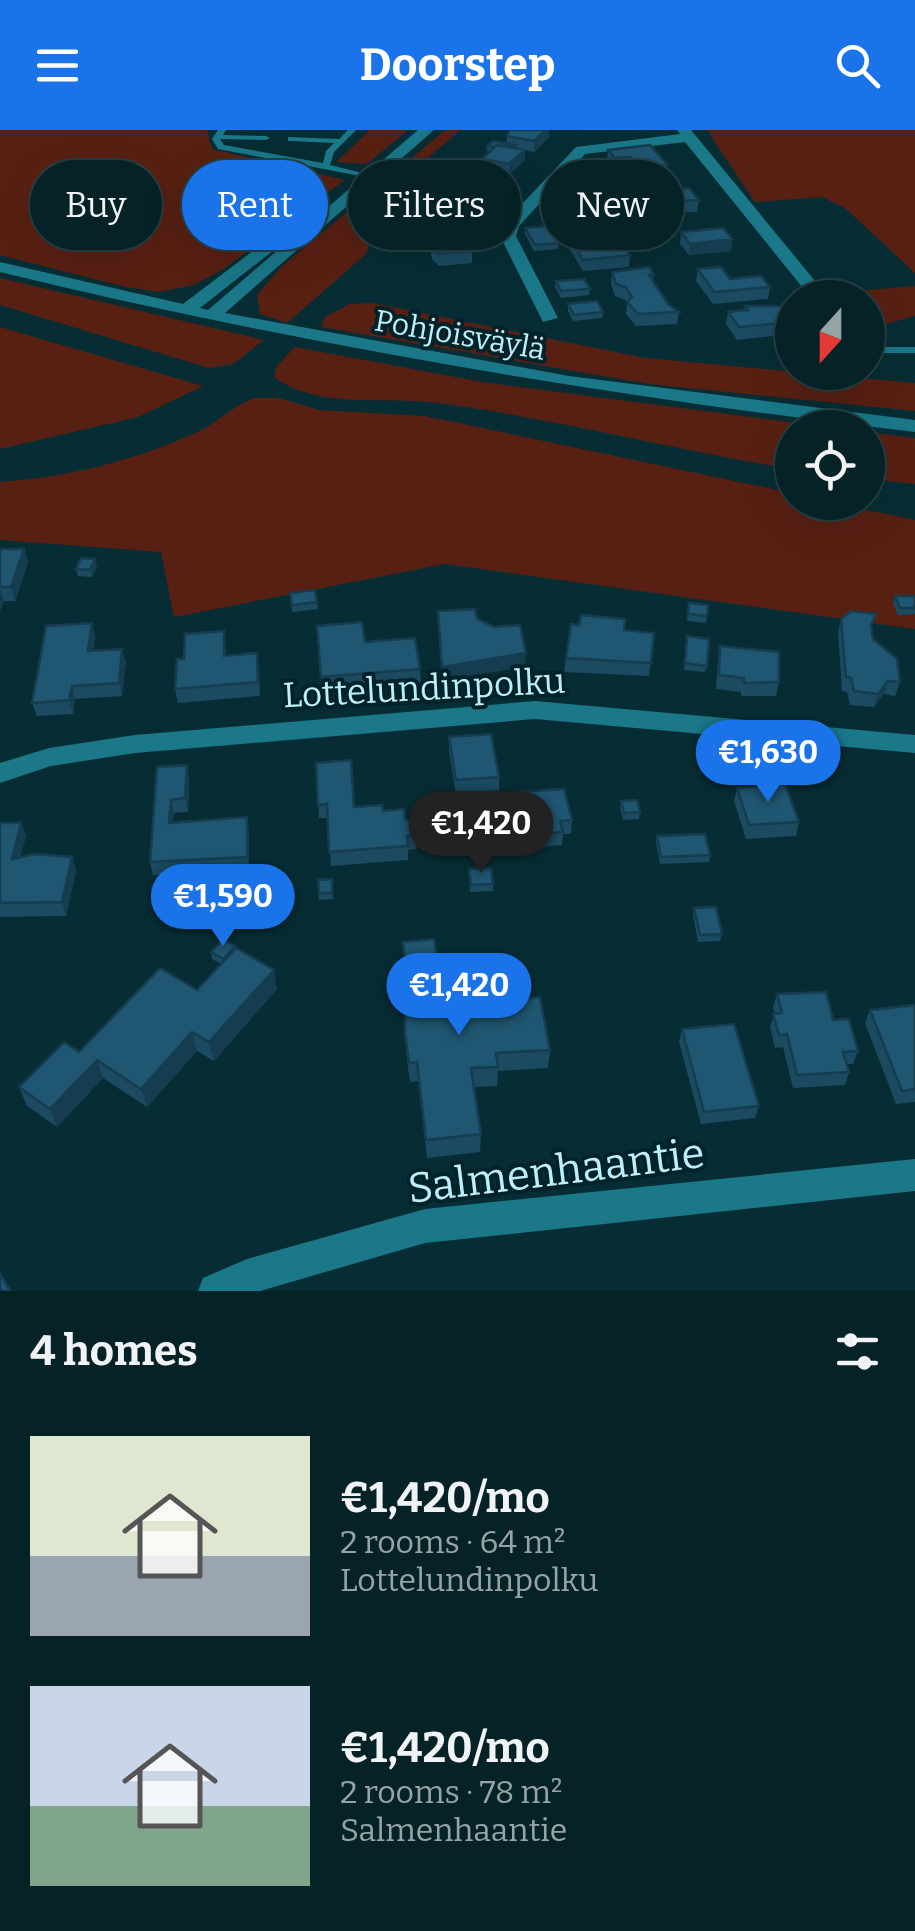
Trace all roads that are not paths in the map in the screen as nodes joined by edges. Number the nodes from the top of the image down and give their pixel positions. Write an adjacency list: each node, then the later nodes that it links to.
1 (352, 130): 7 (lane)
2 (427, 130): 10 (street)
3 (220, 133): 5 (lane); 8 (lane)
4 (686, 133): 16 (street); 19 (street)
5 (266, 138)
6 (291, 140): 7 (lane)
7 (340, 141): 9 (lane)
8 (293, 160)
9 (325, 160)
10 (390, 160)
11 (348, 194): 12 (street)
12 (328, 211)
13 (264, 250): 17 (street)
14 (289, 250): 18 (street)
15 (0, 267): 17 (street, Pohjoisväylä)
16 (806, 280)
17 (184, 311): 18 (street, Pohjoisväylä)
18 (210, 317): 22 (street, Pohjoisväylä)
19 (549, 318)
20 (885, 350): 21 (lane)
21 (915, 350)
22 (915, 426)
23 (915, 744): 24 (street, Lottelundinpolku)
24 (0, 773)
25 (915, 1175): 26 (street, Salmenhaantie)
26 (216, 1291)

